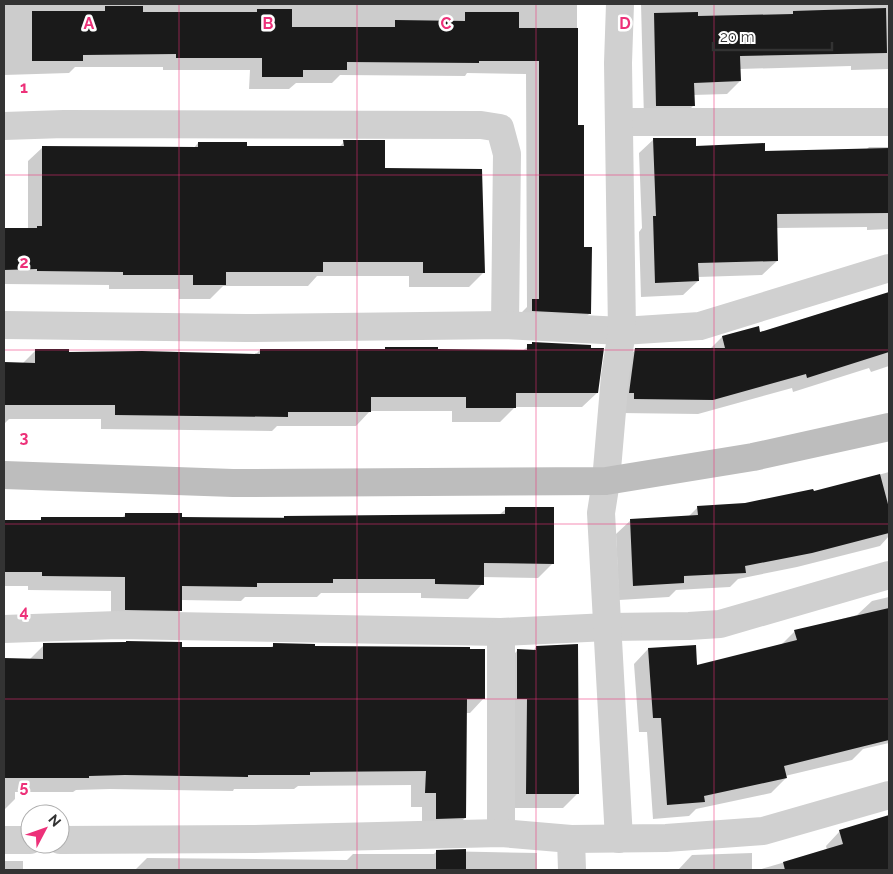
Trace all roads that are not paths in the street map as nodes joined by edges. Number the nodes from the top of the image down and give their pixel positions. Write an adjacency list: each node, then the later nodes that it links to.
1 (620, 4): 2 (street)
2 (619, 122): 3 (street); 8 (street)
3 (889, 122)
4 (4, 126): 7 (street)
5 (889, 268): 8 (street)
6 (4, 325): 7 (street)
7 (505, 325): 8 (street)
8 (622, 330): 11 (street)
9 (889, 427): 11 (street)
10 (4, 475): 11 (street)
11 (606, 481): 13 (street)
12 (889, 575): 13 (street)
13 (608, 627): 15 (street); 18 (street)
14 (4, 629): 15 (street)
15 (501, 632): 17 (street)
16 (889, 795): 18 (street)
17 (501, 833): 19 (street); 22 (street)
18 (619, 838): 19 (street)
19 (570, 839): 23 (street)
20 (4, 840): 21 (street)
21 (20, 840)
22 (70, 840)
23 (572, 870)

